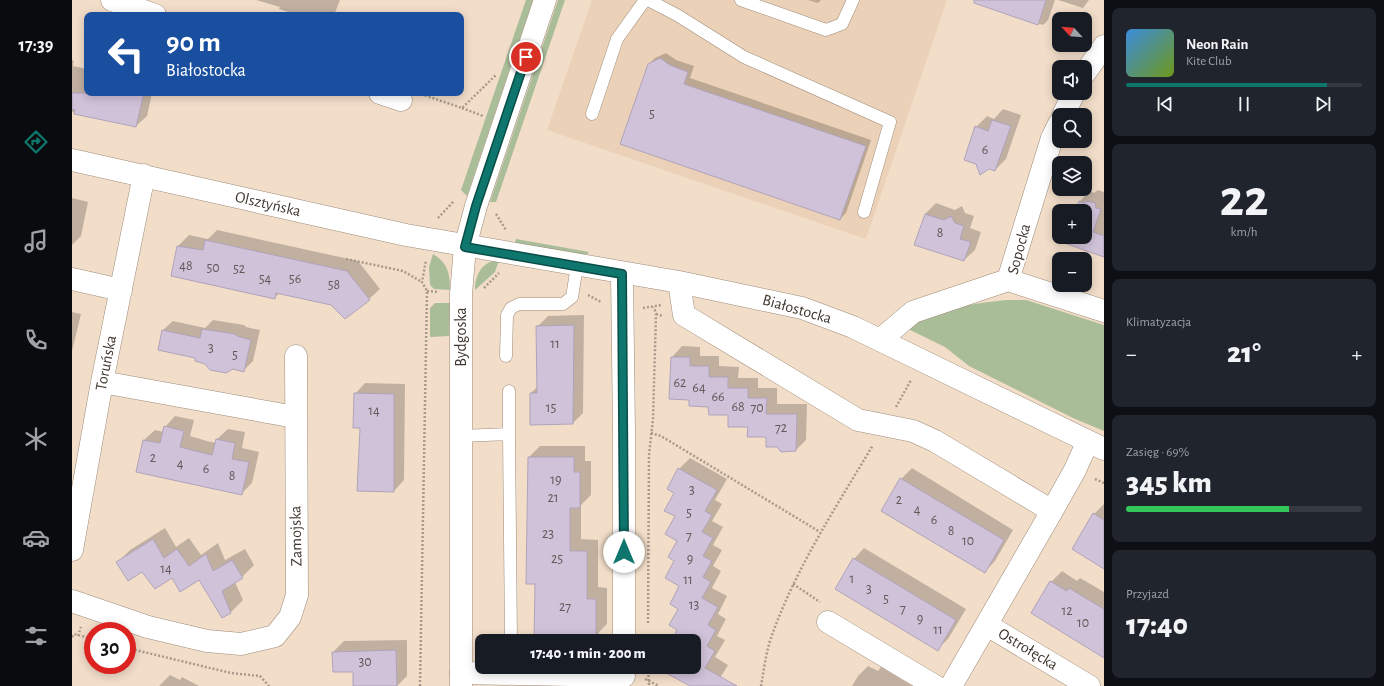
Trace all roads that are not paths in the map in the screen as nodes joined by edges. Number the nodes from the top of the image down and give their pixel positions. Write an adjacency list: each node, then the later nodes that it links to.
1 (112, 0): 6 (street)
2 (545, 0): 14 (street, Bydgoska)
3 (646, 0): 9 (lane); 13 (lane)
4 (741, 0): 5 (lane)
5 (853, 0)
6 (146, 12)
7 (1104, 46): 8 (street)
8 (1092, 63)
9 (592, 114)
10 (1052, 138): 18 (street, Sopocka)
11 (72, 160): 12 (street, Olsztyńska)
12 (144, 175): 14 (street, Olsztyńska); 20 (street, Toruńska)
13 (864, 212)
14 (465, 247): 15 (street, Białostocka); 29 (street, Bydgoska)
15 (577, 266): 16 (street, Białostocka); 24 (lane)
16 (622, 274): 19 (street, Białostocka); 38 (street)
17 (72, 279): 20 (street)
18 (1008, 280): 21 (street, Sopocka); 22 (street)
19 (679, 282): 22 (street, Białostocka); 32 (street)
20 (121, 290): 25 (street, Toruńska)
21 (1104, 311)
22 (880, 340): 30 (street, Białostocka)
23 (296, 356): 27 (street, Zamojska)
24 (506, 356)
25 (102, 382): 27 (street); 31 (street, Toruńska)
26 (509, 391): 28 (lane)
27 (295, 417): 34 (street, Zamojska)
28 (509, 434): 29 (lane); 37 (lane)
29 (461, 436): 41 (street, Bydgoska)
30 (1096, 446): 32 (street)
31 (78, 480): 33 (street, Toruńska)
32 (1052, 511): 36 (street)
33 (72, 550)
34 (72, 601)
35 (827, 614): 42 (street)
36 (987, 625): 43 (street); 44 (street, Ostrołęcka)
37 (511, 634)
38 (624, 634)
39 (511, 676): 40 (street); 41 (street)
40 (624, 676)
41 (461, 679)
42 (936, 686)
43 (951, 686)
44 (1089, 686)

